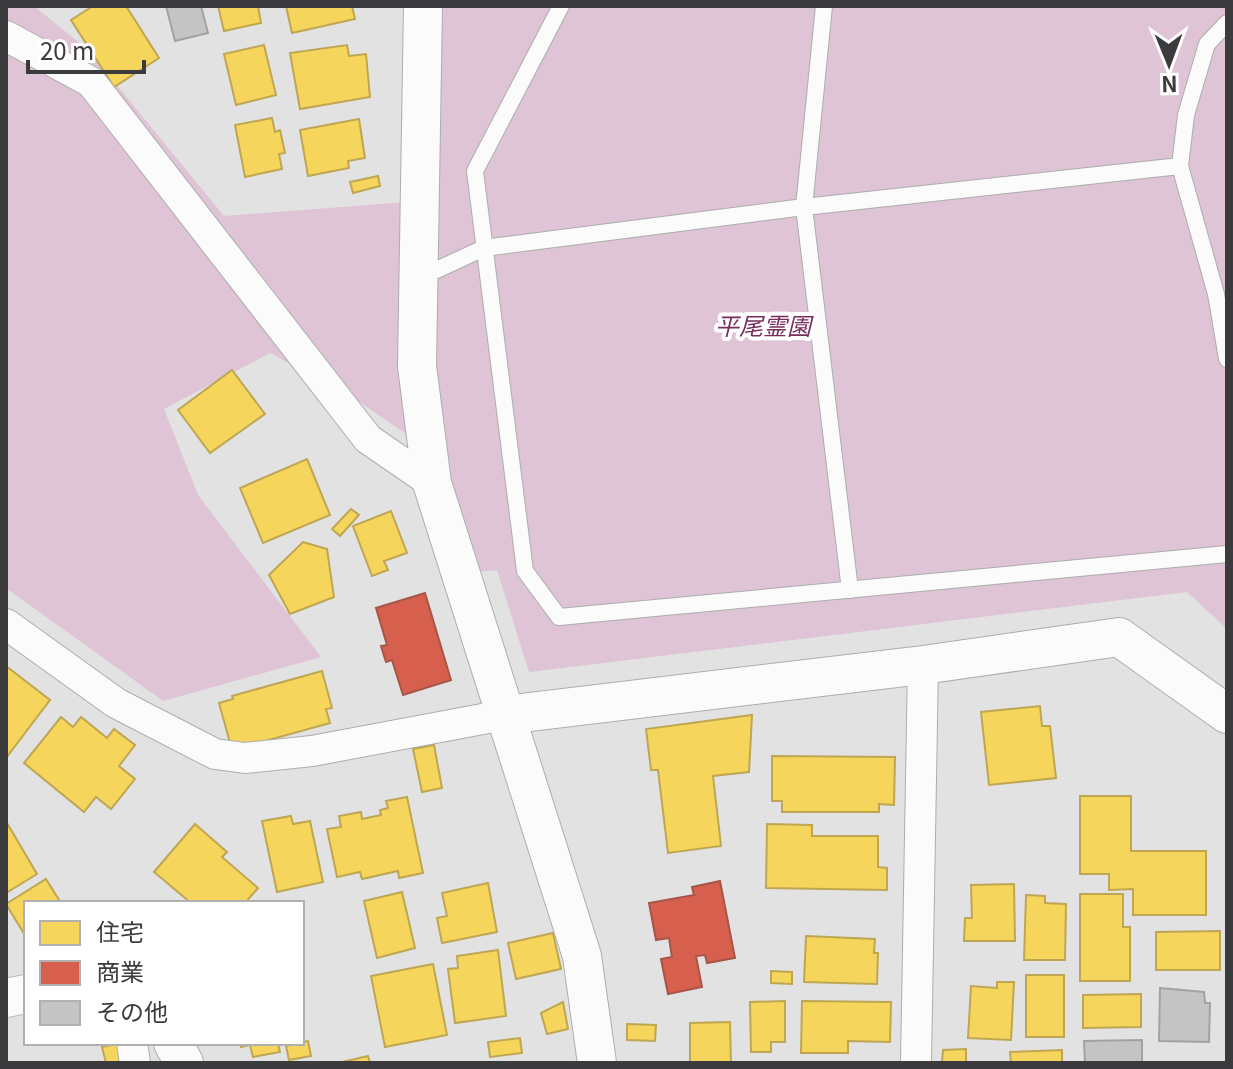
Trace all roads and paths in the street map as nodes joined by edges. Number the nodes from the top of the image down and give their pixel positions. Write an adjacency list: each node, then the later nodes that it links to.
1 (423, 6): 9 (street)
2 (561, 6): 8 (lane)
3 (824, 6): 7 (lane)
4 (1227, 23): 6 (lane)
5 (6, 36): 13 (street)
6 (1180, 166): 7 (lane); 10 (lane)
7 (804, 207): 8 (lane); 15 (lane)
8 (484, 248): 9 (lane); 15 (lane)
9 (417, 279): 13 (street)
10 (1222, 292): 11 (lane)
11 (1224, 323): 12 (lane)
12 (1227, 359)
13 (432, 483): 19 (street)
14 (1227, 554): 15 (lane)
15 (850, 590)
16 (6, 624): 19 (street)
17 (923, 665): 18 (street); 19 (street); 23 (street)
18 (1227, 714)
19 (504, 715): 22 (street)
20 (174, 1045): 21 (street)
21 (184, 1063)
22 (597, 1063)
23 (916, 1063)

